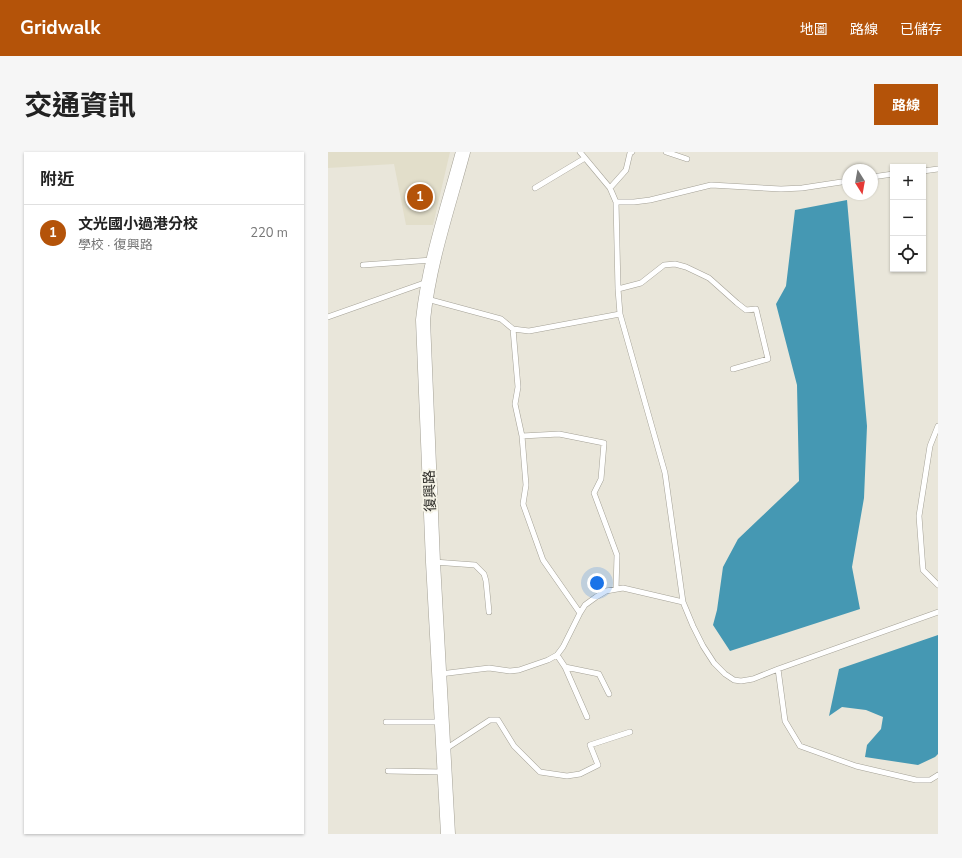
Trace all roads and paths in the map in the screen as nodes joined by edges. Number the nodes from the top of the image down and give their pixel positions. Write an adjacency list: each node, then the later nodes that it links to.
1 (463, 152): 15 (street, 復興路)
2 (580, 152): 5 (lane)
3 (632, 152): 13 (lane)
4 (666, 152): 6 (lane)
5 (585, 158): 12 (lane); 13 (lane)
6 (687, 159)
7 (938, 169): 8 (lane)
8 (926, 171)
9 (890, 174): 10 (lane)
10 (878, 176)
11 (842, 182): 14 (lane)
12 (535, 188)
13 (610, 188): 14 (lane)
14 (616, 202): 18 (lane)
15 (432, 260): 16 (lane); 17 (street, 復興路)
16 (363, 265)
17 (428, 281): 19 (street, 復興路); 21 (lane)
18 (618, 289): 20 (lane); 23 (lane)
19 (425, 298): 22 (lane); 26 (street, 復興路)
20 (620, 314): 22 (lane); 29 (lane)
21 (328, 317)
22 (513, 329): 25 (lane)
23 (733, 369)
24 (938, 426): 27 (lane)
25 (522, 436): 28 (lane); 32 (lane)
26 (433, 562): 30 (lane); 36 (street, 復興路)
27 (938, 585)
28 (616, 589): 29 (lane); 32 (lane)
29 (683, 602): 35 (lane)
30 (489, 612)
31 (938, 612): 35 (lane)
32 (580, 613): 33 (lane)
33 (557, 655): 34 (lane); 36 (lane)
34 (565, 667): 37 (lane); 38 (lane)
35 (778, 669): 45 (lane)
36 (439, 674): 40 (street, 復興路)
37 (609, 694)
38 (587, 717)
39 (386, 722): 40 (lane)
40 (442, 722): 42 (street, 復興路)
41 (630, 732): 42 (lane)
42 (444, 751): 44 (street, 復興路)
43 (388, 771): 44 (lane)
44 (445, 772): 46 (street, 復興路)
45 (938, 775)
46 (448, 834)

